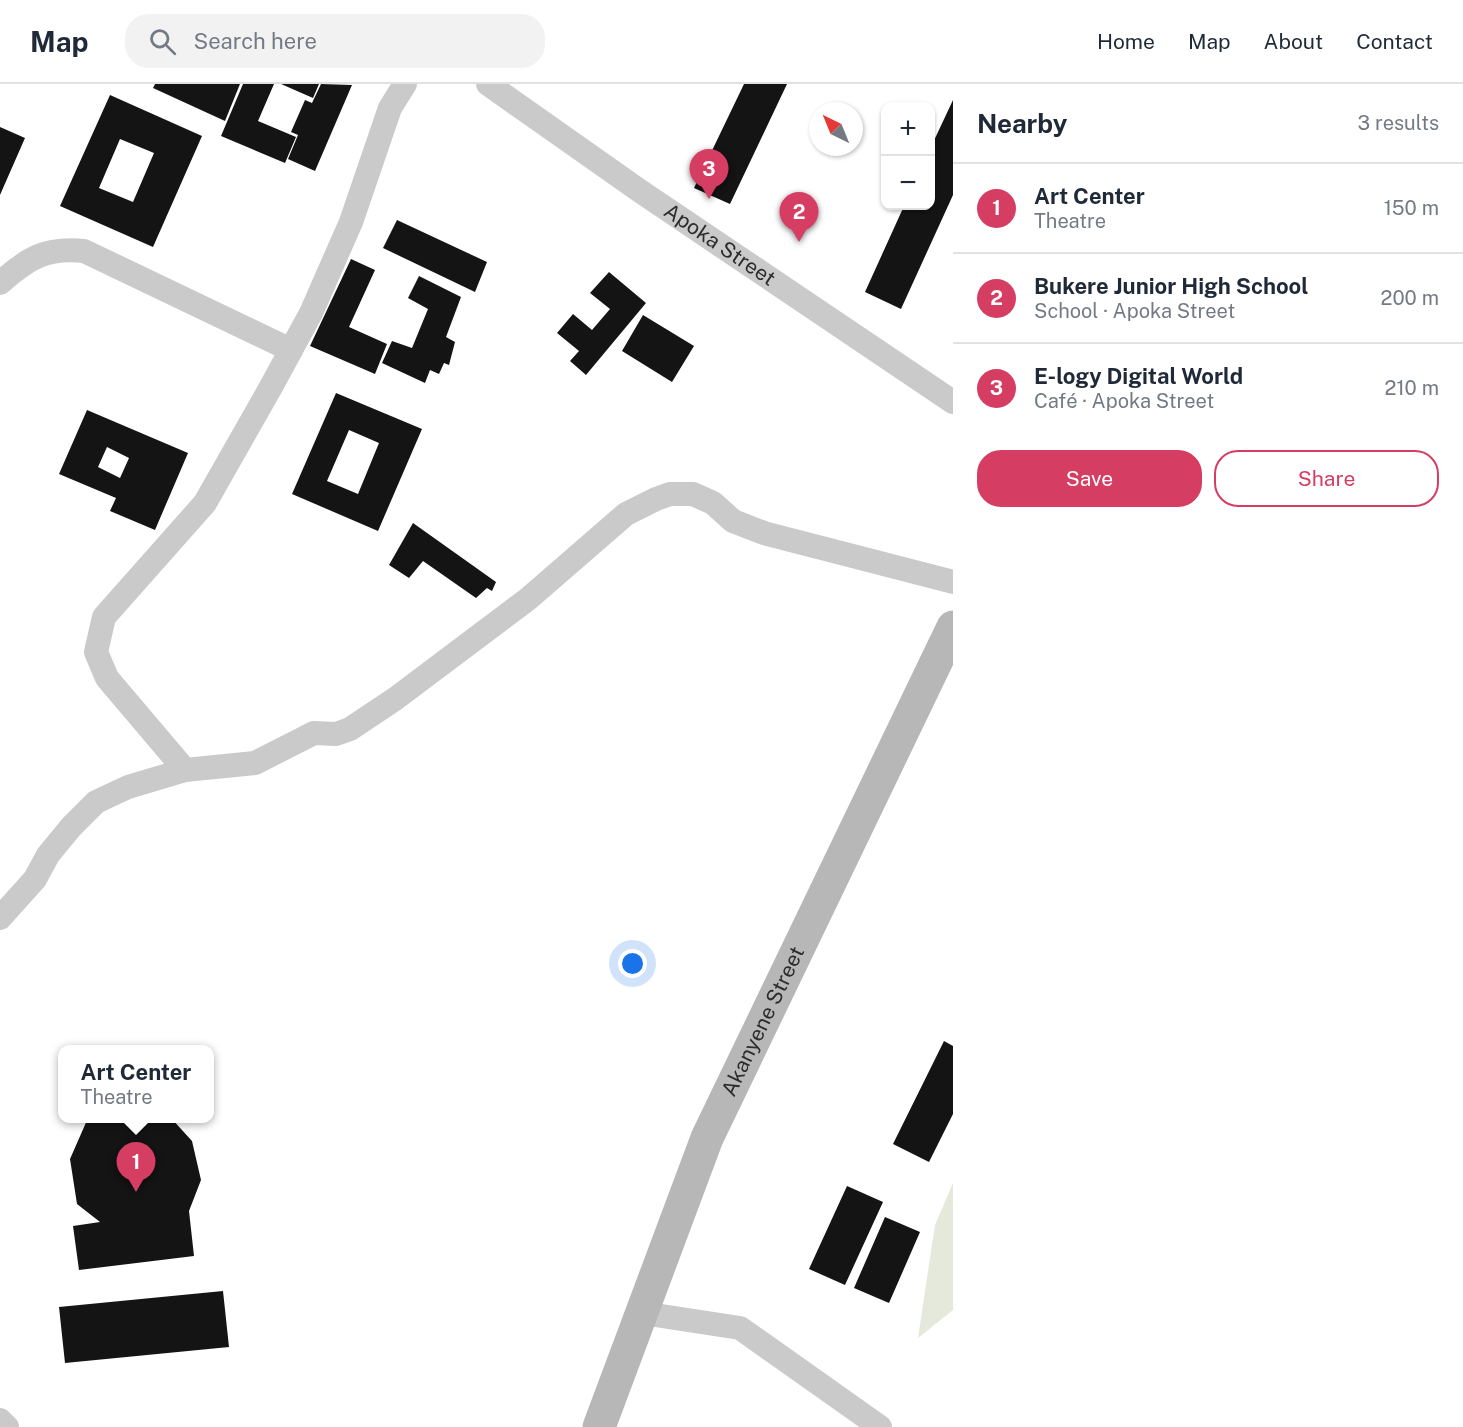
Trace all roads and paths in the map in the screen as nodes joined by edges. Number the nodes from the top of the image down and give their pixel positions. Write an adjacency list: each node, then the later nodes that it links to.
1 (405, 84): 4 (street)
2 (488, 84): 5 (street, Apoka Street)
3 (0, 283): 4 (street)
4 (291, 350): 8 (street)
5 (953, 402)
6 (953, 582): 8 (street)
7 (953, 627): 10 (street, Akanyene Street)
8 (184, 770): 9 (street)
9 (0, 918)
10 (642, 1313): 13 (street, Akanyene Street); 14 (street)
11 (0, 1420): 12 (street)
12 (7, 1427)
13 (599, 1427)
14 (880, 1427)

